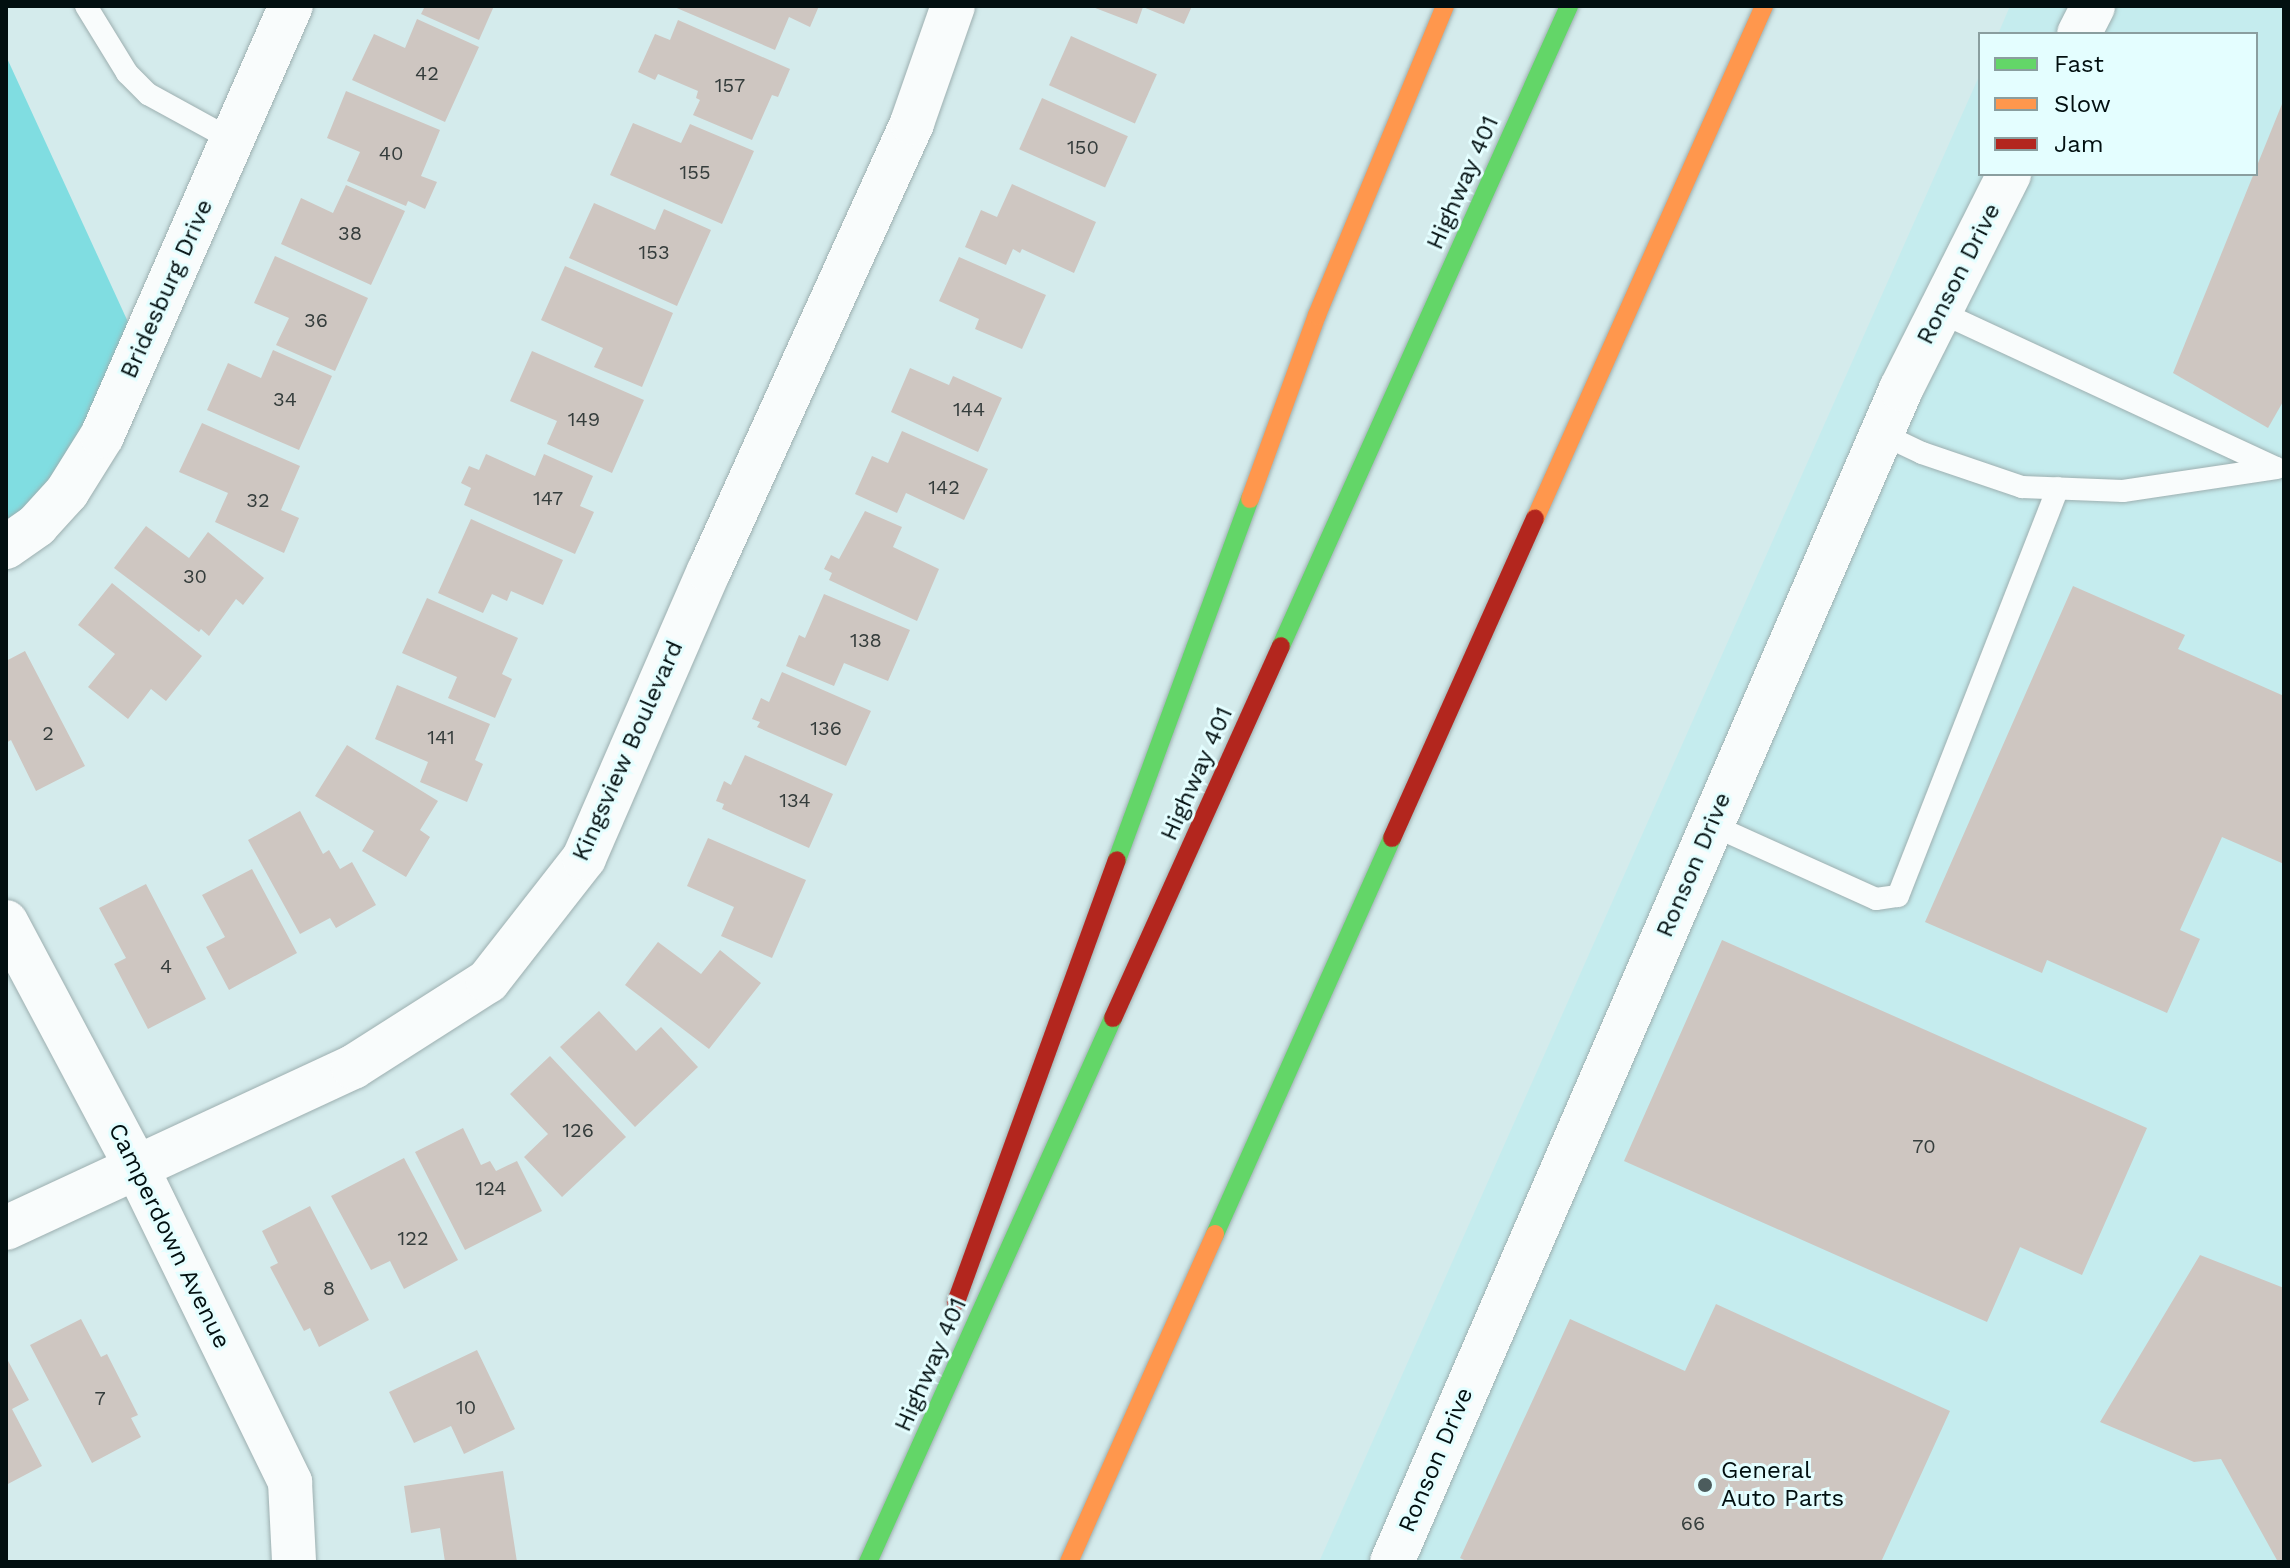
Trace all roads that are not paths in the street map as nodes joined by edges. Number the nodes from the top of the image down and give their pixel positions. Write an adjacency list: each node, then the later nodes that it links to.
1 (86, 6): 9 (lane)
2 (291, 6): 9 (street, Bridesburg Drive)
3 (953, 6): 18 (street, Kingsview Boulevard)
4 (1445, 6): 20 (highway)
5 (1569, 6): 24 (highway, Highway 401)
6 (1764, 6): 25 (highway)
7 (2093, 6): 8 (street)
8 (2080, 32)
9 (232, 140): 15 (street, Bridesburg Drive)
10 (2008, 176): 11 (street, Ronson Drive)
11 (1940, 312): 12 (street, Ronson Drive); 13 (lane)
12 (1882, 434): 14 (lane); 16 (street, Ronson Drive)
13 (2280, 470): 14 (lane)
14 (2058, 488): 16 (lane)
15 (6, 547)
16 (1712, 825): 26 (street, Ronson Drive)
17 (6, 922): 18 (street, Camperdown Avenue)
18 (136, 1166): 19 (street, Kingsview Boulevard); 22 (street, Camperdown Avenue)
19 (6, 1228)
20 (949, 1322)
21 (922, 1397): 23 (highway)
22 (294, 1562)
23 (862, 1562)
24 (868, 1562)
25 (1069, 1562)
26 (1392, 1562)

